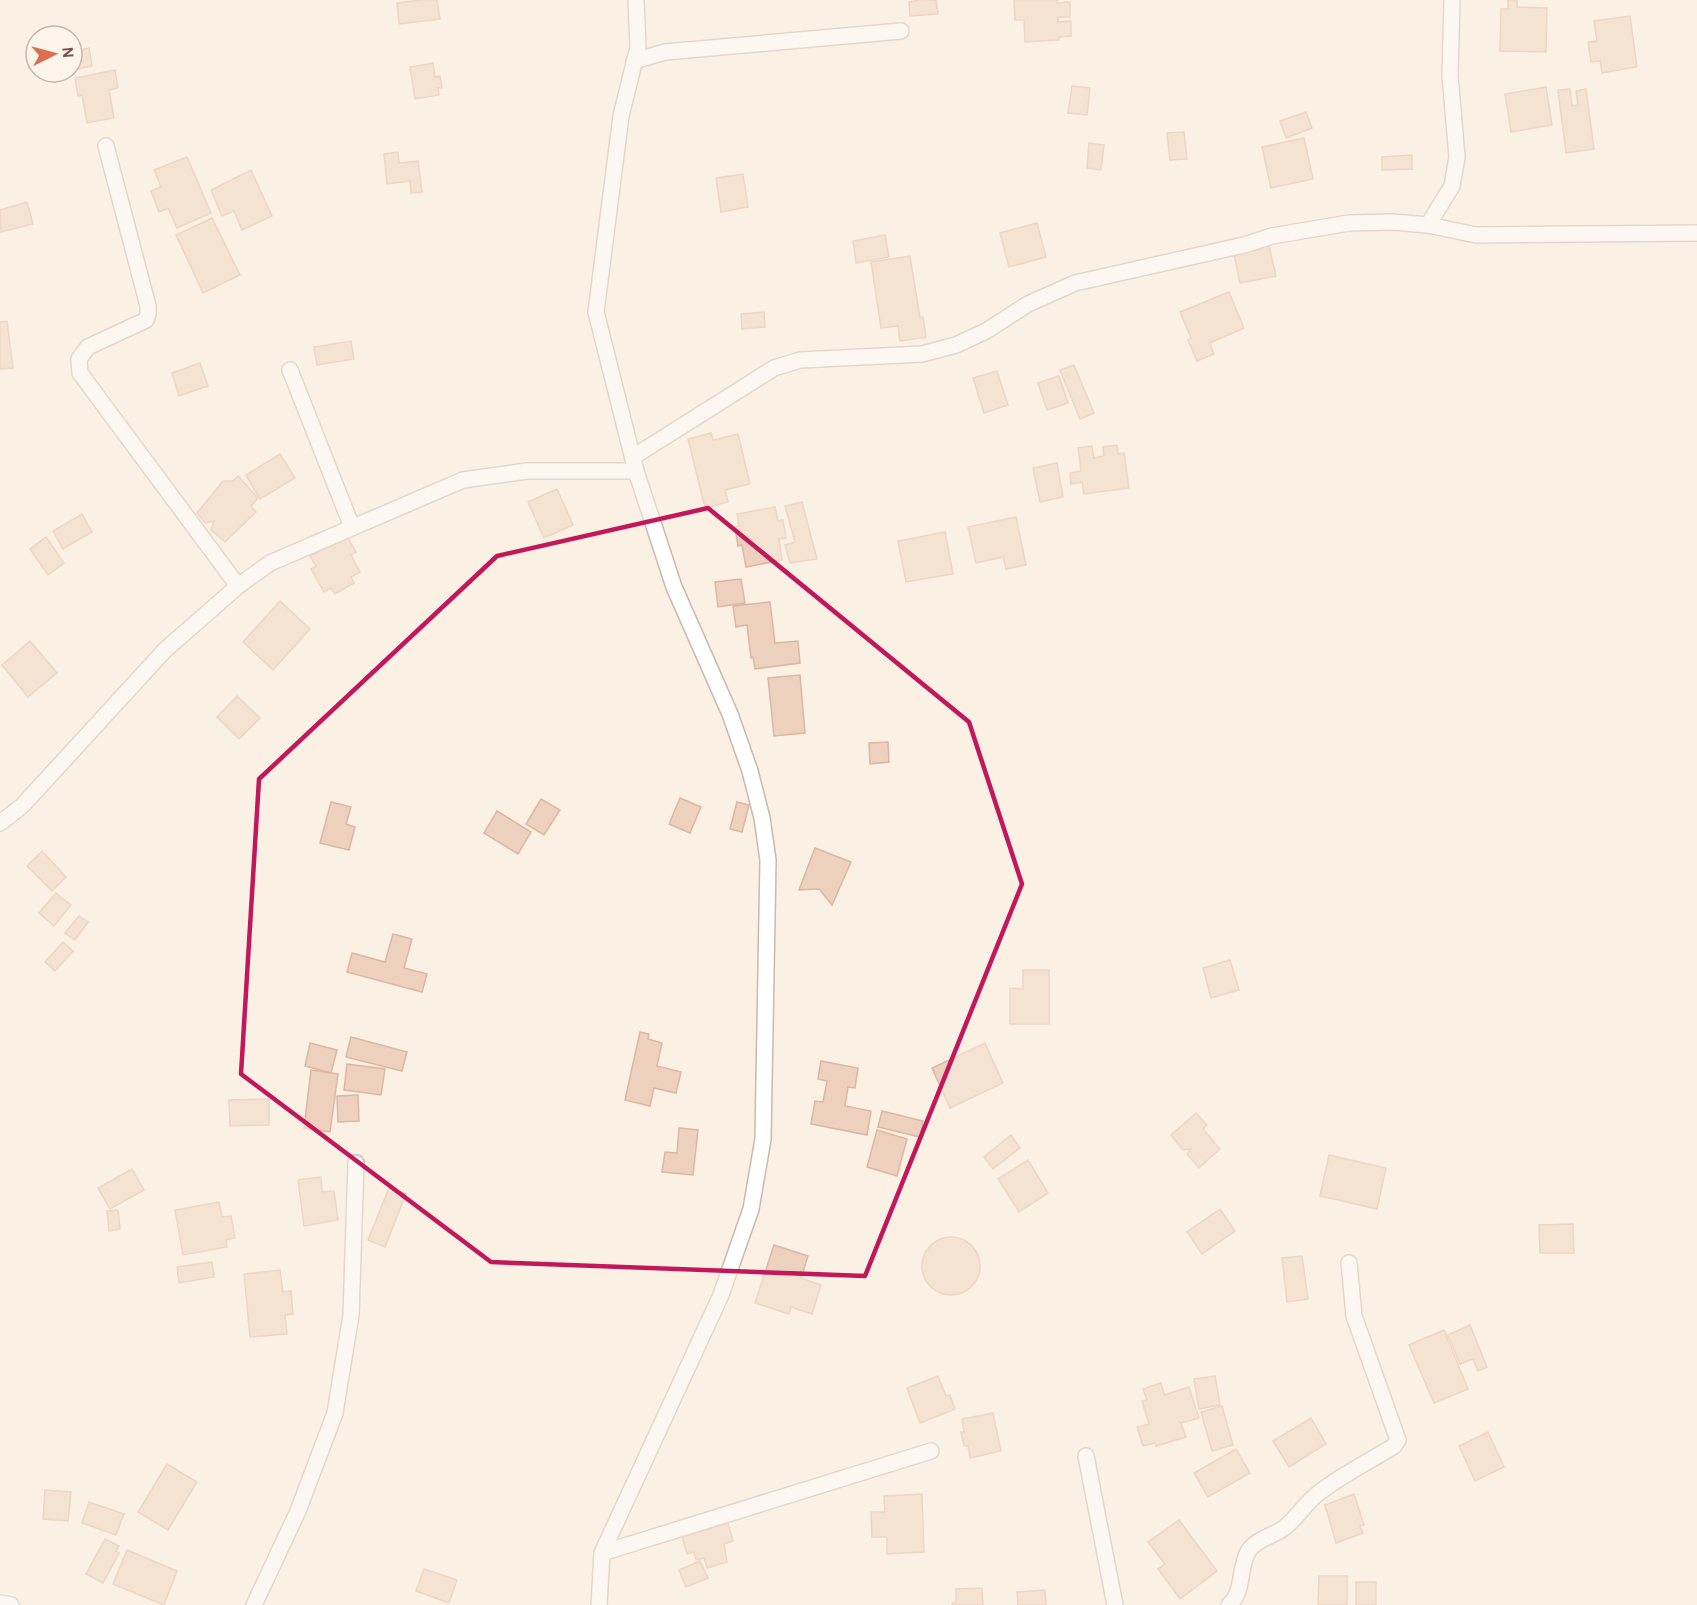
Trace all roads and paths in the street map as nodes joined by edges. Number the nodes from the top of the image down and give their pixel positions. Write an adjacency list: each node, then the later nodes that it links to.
1 (636, 0): 4 (street)
2 (1452, 0): 6 (street)
3 (901, 31): 4 (street)
4 (634, 62): 9 (street)
5 (106, 146): 11 (street)
6 (1428, 225): 7 (street); 9 (street)
7 (1697, 233)
8 (290, 370): 10 (street)
9 (635, 464): 10 (street); 17 (street)
10 (352, 527): 11 (street)
11 (238, 586): 12 (street)
12 (0, 824)
13 (356, 1163): 20 (street)
14 (1349, 1263): 23 (street)
15 (931, 1451): 17 (street)
16 (1086, 1456): 22 (street)
17 (602, 1553): 21 (street)
18 (0, 1603): 19 (street)
19 (11, 1605)
20 (254, 1605)
21 (599, 1605)
22 (1115, 1605)
23 (1229, 1605)

